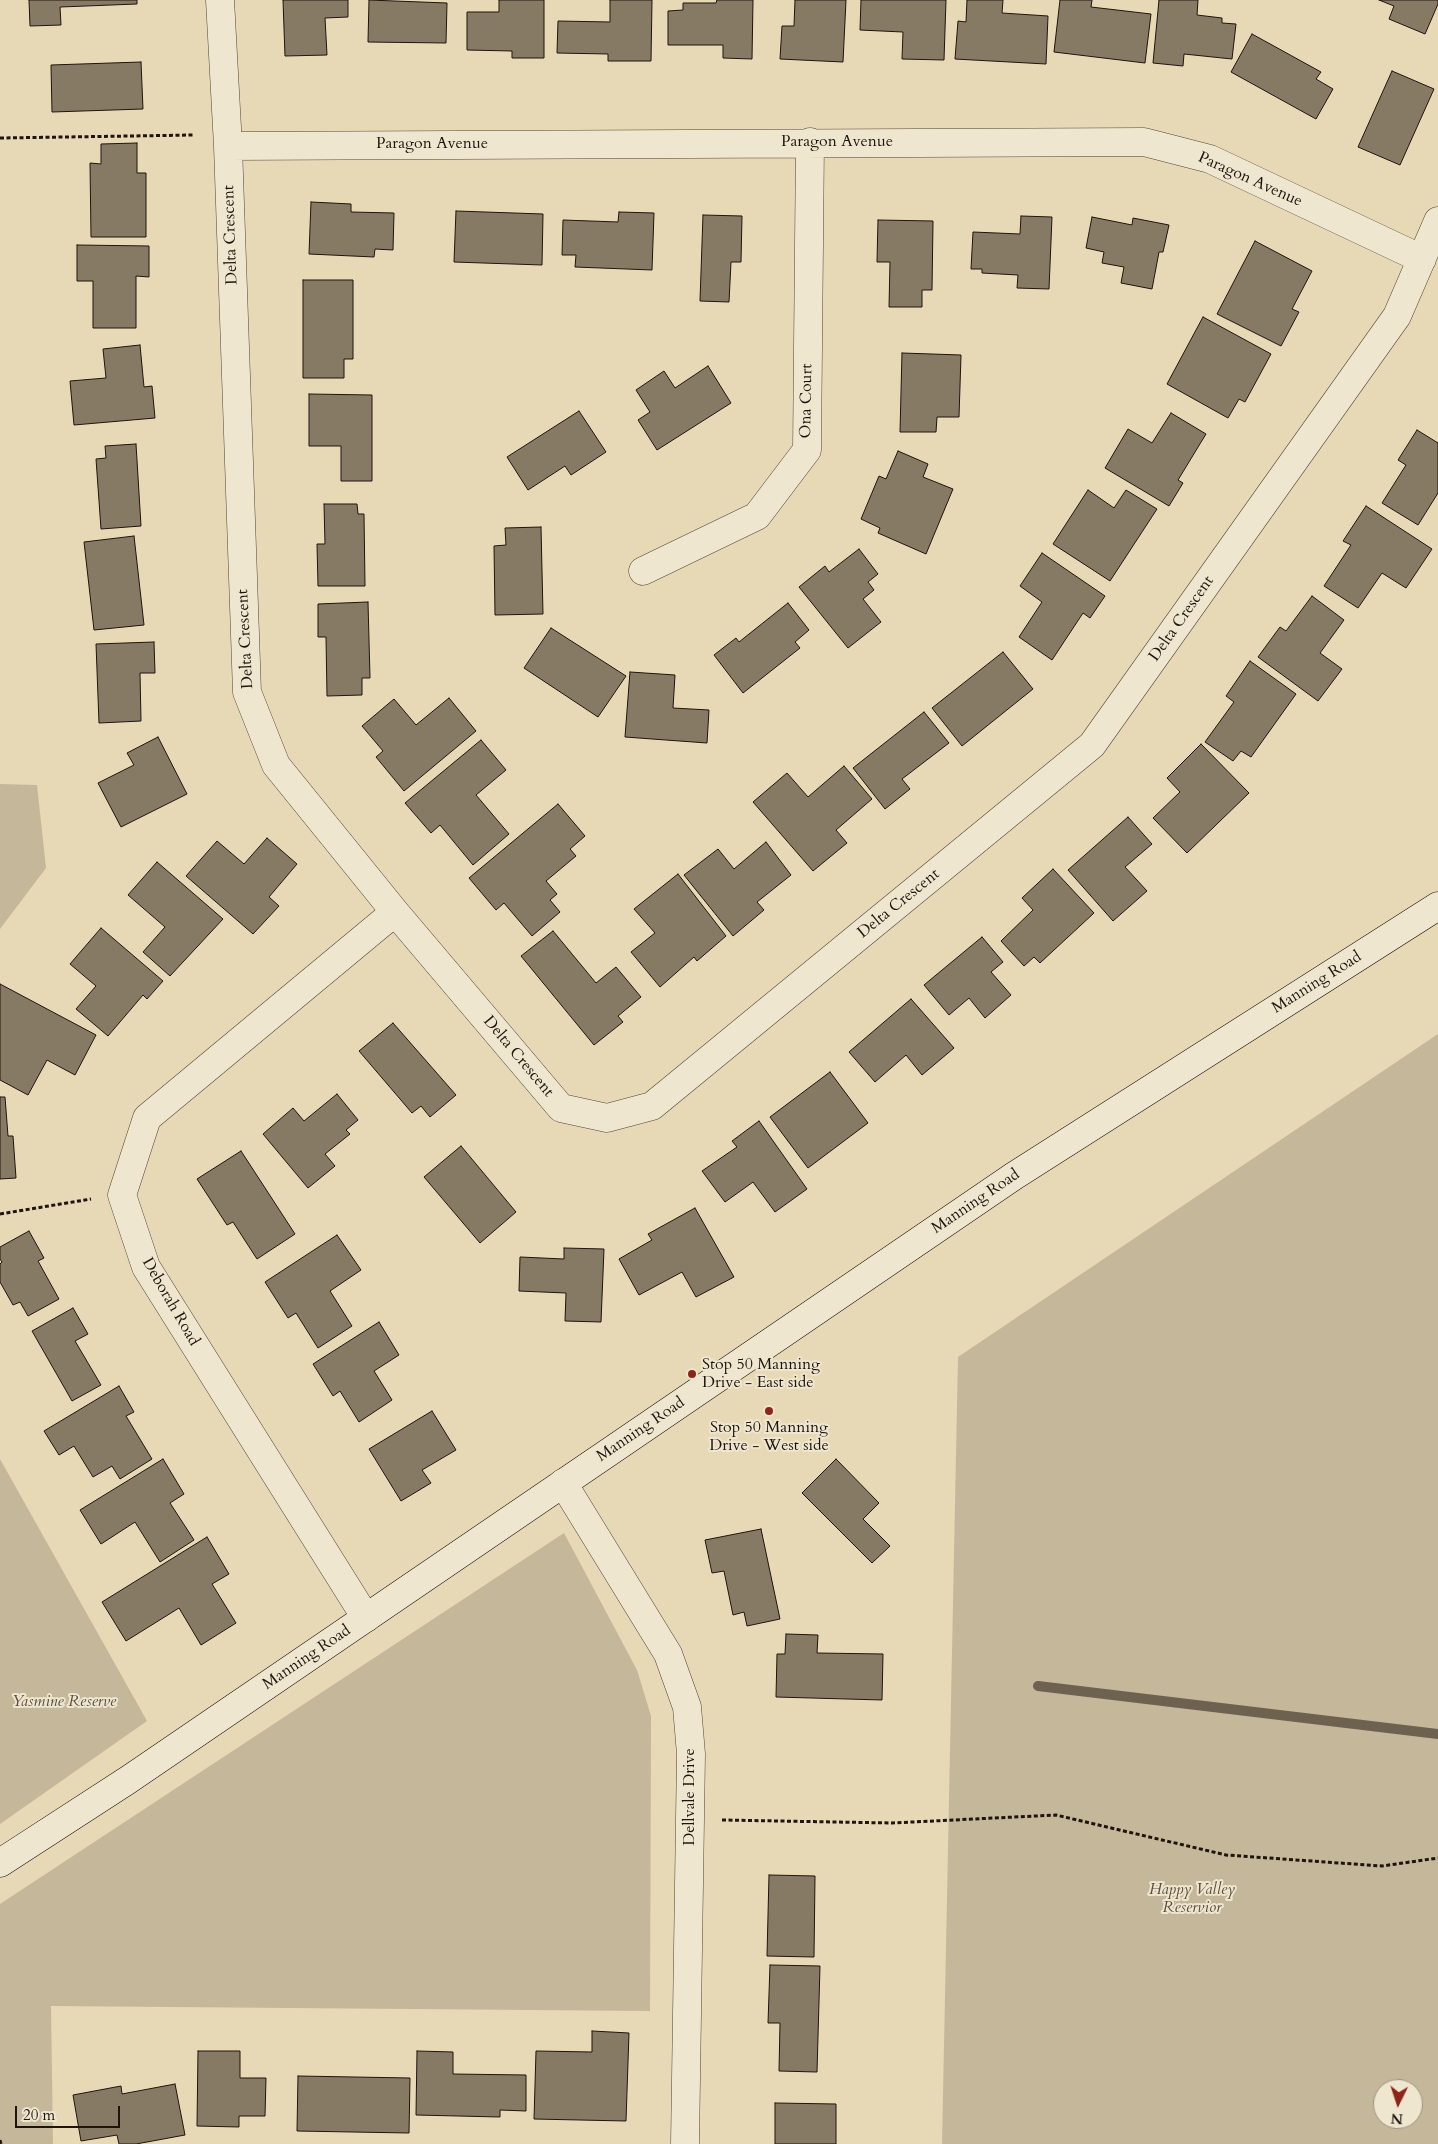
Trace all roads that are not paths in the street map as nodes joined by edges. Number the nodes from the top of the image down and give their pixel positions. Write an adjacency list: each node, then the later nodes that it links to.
1 (220, 0): 2 (street, Delta Crescent)
2 (228, 140): 3 (street, Paragon Avenue); 8 (street, Delta Crescent)
3 (810, 142): 5 (street, Paragon Avenue); 6 (street, Ona Court)
4 (1438, 221): 5 (street, Delta Crescent)
5 (1422, 259): 8 (street, Delta Crescent)
6 (643, 571)
7 (1438, 906): 9 (street, Manning Road)
8 (395, 912): 10 (street, Deborah Road)
9 (563, 1483): 10 (street, Manning Road); 12 (street, Dellvale Drive)
10 (366, 1618): 11 (street, Manning Road)
11 (0, 1863)
12 (685, 2144)

